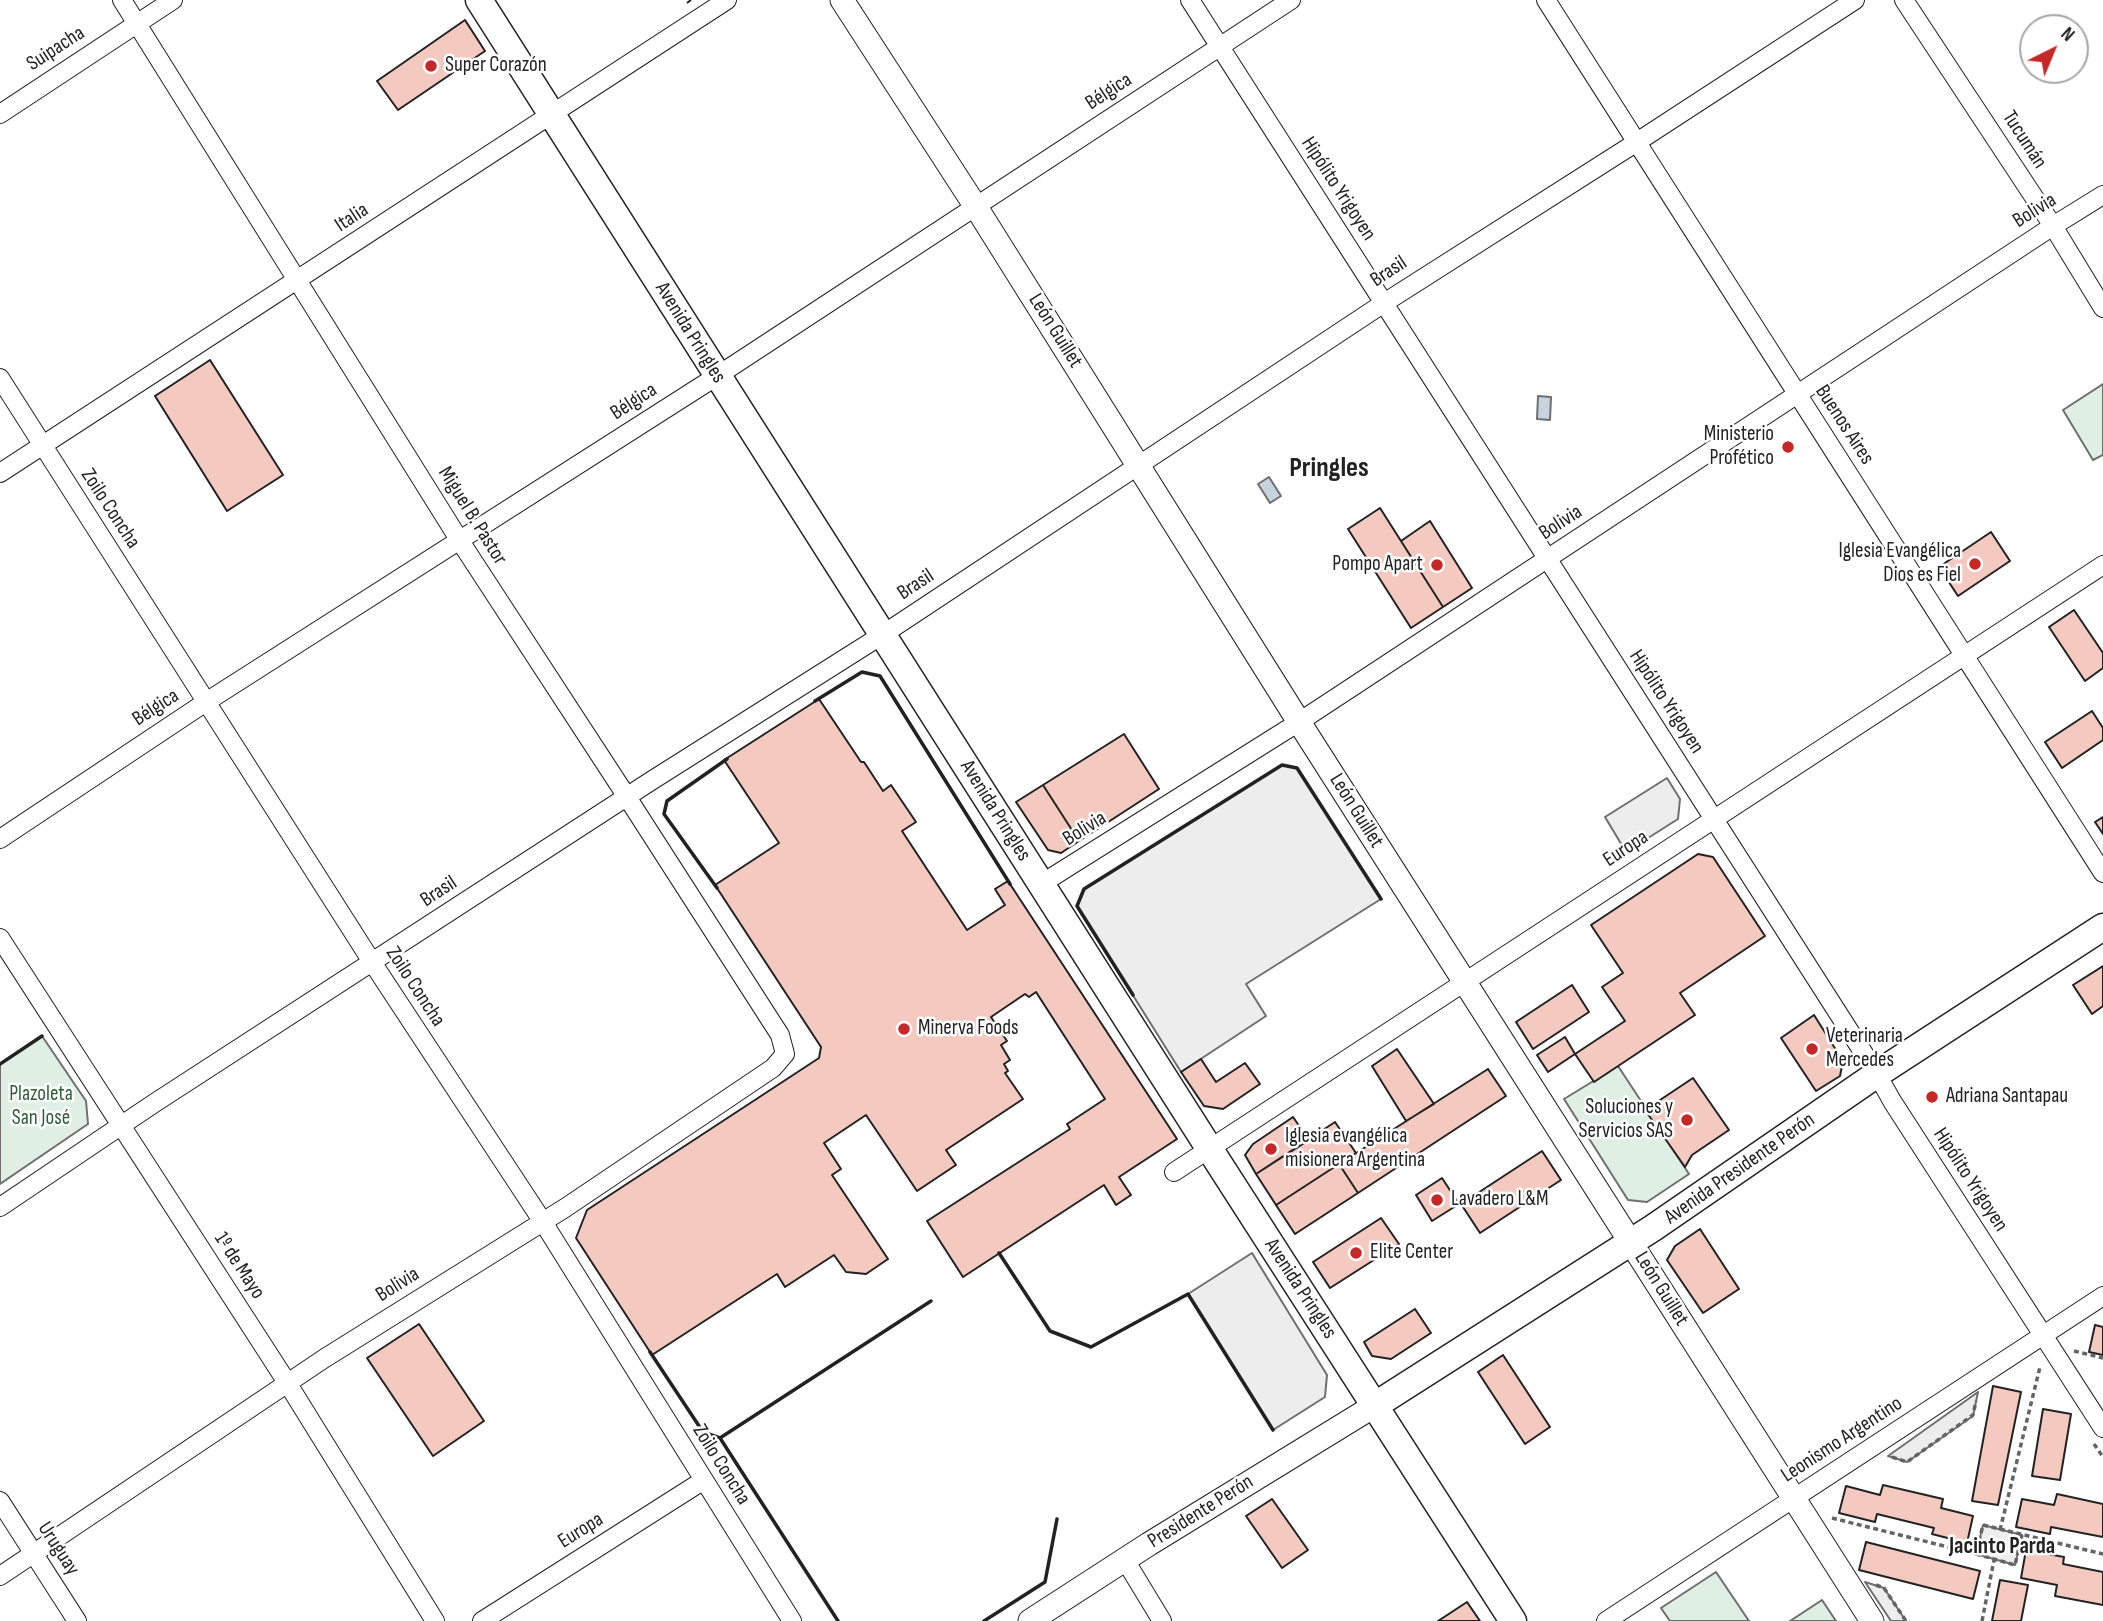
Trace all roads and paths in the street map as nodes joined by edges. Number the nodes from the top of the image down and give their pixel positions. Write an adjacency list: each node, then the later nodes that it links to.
1 (122, 0): 11 (street, Miguel B. Pastor)
2 (173, 0): 11 (street, Suipacha)
3 (479, 0): 14 (main road, Avenida Pringles)
4 (727, 0): 14 (street, Italia)
5 (842, 0): 17 (street, León Guillet)
6 (1190, 0): 12 (street, Hipólito Yrigoyen)
7 (1291, 0): 12 (street, Bélgica)
8 (1546, 0): 15 (street, Buenos Aires)
9 (1855, 0): 15 (street, Brasil)
10 (1904, 0): 18 (street, Tucumán)
11 (137, 23): 13 (street, Suipacha); 19 (street, Miguel B. Pastor)
12 (1220, 47): 17 (street, Bélgica); 20 (street, Hipólito Yrigoyen)
13 (0, 114)
14 (553, 114): 19 (street, Italia); 22 (main road, Avenida Pringles)
15 (1637, 142): 20 (street, Brasil); 24 (street, Buenos Aires)
16 (2103, 195): 18 (street, Bolivia)
17 (976, 207): 22 (street, Bélgica); 26 (street, León Guillet)
18 (2053, 226): 21 (street, Tucumán); 24 (street, Bolivia)
19 (297, 280): 25 (street, Italia); 28 (street, Miguel B. Pastor)
20 (1384, 303): 26 (street, Brasil); 29 (street, Hipólito Yrigoyen)
21 (2103, 308)
22 (717, 376): 28 (street, Bélgica); 31 (main road, Avenida Pringles)
23 (0, 378): 25 (street, Zoilo Concha)
24 (1797, 394): 29 (street, Bolivia); 32 (street, Buenos Aires)
25 (42, 445): 27 (street, Italia); 33 (street, Zoilo Concha)
26 (1139, 465): 31 (street, Brasil); 34 (street, León Guillet)
27 (0, 473)
28 (460, 541): 33 (street, Bélgica); 35 (street, Miguel B. Pastor)
29 (1548, 559): 34 (street, Bolivia); 36 (street, Hipólito Yrigoyen)
30 (2103, 565): 32 (street, Europa)
31 (882, 635): 35 (street, Brasil); 39 (main road, Avenida Pringles)
32 (1964, 656): 36 (street, Europa); 38 (street, Buenos Aires)
33 (206, 702): 37 (street, Bélgica); 42 (street, Zoilo Concha)
34 (1299, 722): 39 (street, Bolivia); 43 (street, León Guillet)
35 (628, 797): 42 (street, Brasil); 44 (street, Miguel B. Pastor)
36 (1714, 819): 43 (street, Europa); 45 (street, Hipólito Yrigoyen)
37 (0, 839)
38 (2103, 873)
39 (1041, 884): 47 (main road, Avenida Pringles)
40 (2103, 927): 45 (main road, Avenida Presidente Perón)
41 (0, 938): 46 (street, 1º de Mayo)
42 (372, 962): 46 (street, Brasil); 50 (street, Zoilo Concha)
43 (1464, 982): 47 (street, Europa); 51 (street, León Guillet)
44 (785, 1054): 50 (street, Bolivia)
45 (1877, 1074): 51 (main road, Avenida Presidente Perón); 53 (street, Hipólito Yrigoyen)
46 (121, 1125): 49 (street, Brasil); 59 (street, 1º de Mayo)
47 (1209, 1148): 48 (street, Europa); 61 (main road, Avenida Pringles)
48 (1174, 1172)
49 (0, 1207)
50 (543, 1222): 59 (street, Bolivia); 64 (street, Zoilo Concha)
51 (1632, 1242): 61 (main road, Avenida Presidente Perón); 65 (street, León Guillet)
52 (2103, 1296): 53 (street, Leonismo Argentino)
53 (2044, 1335): 62 (street, Hipólito Yrigoyen); 65 (street, Leonismo Argentino)
54 (2073, 1343): 55 (path)
55 (2073, 1350): 56 (path); 57 (path)
56 (2103, 1358)
57 (2078, 1360)
58 (2033, 1365): 68 (path)
59 (288, 1384): 72 (street, Bolivia); 78 (street, 1º de Mayo)
60 (1978, 1392): 63 (path)
61 (1374, 1406): 73 (street, Presidente Perón); 83 (main road, Avenida Pringles)
62 (2103, 1428)
63 (1888, 1456)
64 (704, 1480): 79 (street, Europa); 80 (street, Zoilo Concha)
65 (1794, 1499): 84 (street, Leonismo Argentino); 85 (street, León Guillet)
66 (0, 1501): 72 (street, Uruguay)
67 (1823, 1516): 70 (path)
68 (2000, 1530): 69 (path); 70 (path)
69 (2022, 1535): 71 (path); 74 (path)
70 (1976, 1554): 74 (path)
71 (2103, 1554)
72 (34, 1555): 75 (street, Bolivia); 77 (street, Uruguay)
73 (1125, 1560): 81 (street, Presidente Perón); 82 (street)
74 (1994, 1560): 87 (path)
75 (0, 1576)
76 (1874, 1585): 86 (path)
77 (77, 1621)
78 (435, 1621)
79 (482, 1621)
80 (792, 1621)
81 (1030, 1621)
82 (1162, 1621)
83 (1513, 1621)
84 (1606, 1621)
85 (1872, 1621)
86 (1906, 1621)
87 (1982, 1621)

